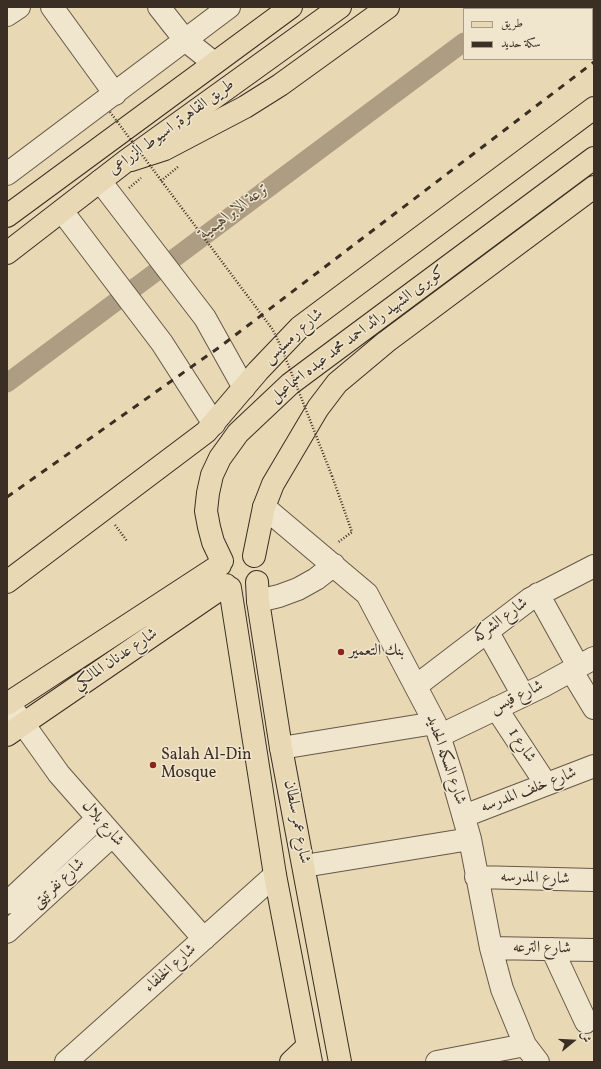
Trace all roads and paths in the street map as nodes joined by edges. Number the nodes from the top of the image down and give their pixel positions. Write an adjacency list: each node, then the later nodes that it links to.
1 (19, 7): 8 (street)
2 (52, 7): 11 (street)
3 (159, 7): 9 (street)
4 (229, 7): 9 (street)
5 (291, 7): 10 (main road, طريق القاهرة, اسيوط الزراعى)
6 (340, 7): 14 (main road, طريق القاهرة, اسيوط الزراعى)
7 (388, 7): 14 (main road)
8 (7, 15)
9 (185, 40): 10 (street); 11 (street)
10 (214, 63): 19 (main road, طريق القاهرة, اسيوط الزراعى)
11 (112, 103): 15 (street); 27 (path, bridge)
12 (594, 108): 21 (main road, شارع رمسيس)
13 (594, 158): 24 (main road, كوبرى الشهيد رائد احمد محمد عبده اسماعيل)
14 (126, 161): 16 (main road, طريق القاهرة, اسيوط الزراعى)
15 (7, 174)
16 (100, 181): 18 (main road, طريق القاهرة, اسيوط الزراعى); 21 (street)
17 (594, 187): 25 (main road, كوبرى الشهيد رائد احمد محمد عبده اسماعيل)
18 (62, 211): 20 (main road, طريق القاهرة, اسيوط الزراعى); 22 (street)
19 (7, 216)
20 (7, 253)
21 (244, 388): 22 (main road, شارع رمسيس)
22 (214, 424): 23 (main road, شارع رمسيس)
23 (197, 439): 24 (main road); 30 (main road, شارع رمسيس)
24 (220, 458): 29 (main road, كوبرى الشهيد رائد احمد محمد عبده اسماعيل)
25 (264, 508): 26 (main road, كوبرى الشهيد رائد احمد محمد عبده اسماعيل); 27 (street, شارع السكه الحديد)
26 (254, 556): 29 (main road); 31 (main road)
27 (327, 560): 31 (street); 35 (street, شارع السكه الحديد)
28 (594, 566): 32 (street, شارع الشركه)
29 (224, 575): 31 (main road); 37 (main road, شارع عدنان المالكي); 41 (main road, شارع عدنان المالكي); 50 (main road, شارع عمر سلطان)
30 (7, 582)
31 (258, 591): 42 (main road, شارع عمر سلطان)
32 (538, 594): 33 (street, شارع الشركه); 34 (street)
33 (487, 631): 35 (street, شارع الشركه); 36 (street)
34 (581, 665): 36 (street, شارع قيس); 39 (street)
35 (416, 686): 40 (street, شارع السكه الحديد)
36 (523, 695): 38 (street, شارع قيس)
37 (7, 703): 41 (street, شارع بلال)
38 (496, 708): 40 (street, شارع قيس); 44 (street, شارع 1)
39 (594, 708)
40 (437, 729): 42 (street, شارع قيس); 45 (street, شارع السكه الحديد)
41 (15, 730): 46 (street, شارع بلال)
42 (281, 748): 49 (main road, شارع عمر سلطان)
43 (594, 766): 44 (street, شارع خلف المدرسه)
44 (546, 784): 45 (street, شارع خلف المدرسه)
45 (464, 816): 48 (street, شارع السكه الحديد)
46 (96, 819): 47 (street, شارع بلال); 53 (street, شارع نفرتيتى)
47 (112, 836): 54 (street, شارع نفرتيتى); 55 (street, شارع بلال)
48 (470, 839): 49 (street); 51 (street, شارع السكه الحديد)
49 (304, 866): 64 (main road, شارع عمر سلطان)
50 (275, 875): 55 (street, شارع الخلفاء); 60 (main road, شارع عمر سلطان)
51 (476, 877): 52 (street, شارع المدرسه); 56 (street, شارع السكه الحديد)
52 (594, 880)
53 (7, 903)
54 (7, 932)
55 (204, 940): 62 (street, شارع الخلفاء)
56 (491, 948): 57 (street, شارع الترعه); 61 (street, شارع السكه الحديد)
57 (552, 949): 58 (street, شارع الترعه); 59 (street)
58 (594, 950)
59 (586, 1022)
60 (310, 1054): 63 (main road)
61 (532, 1054): 65 (street)
62 (66, 1062)
63 (291, 1062)
64 (340, 1062)
65 (437, 1062)

